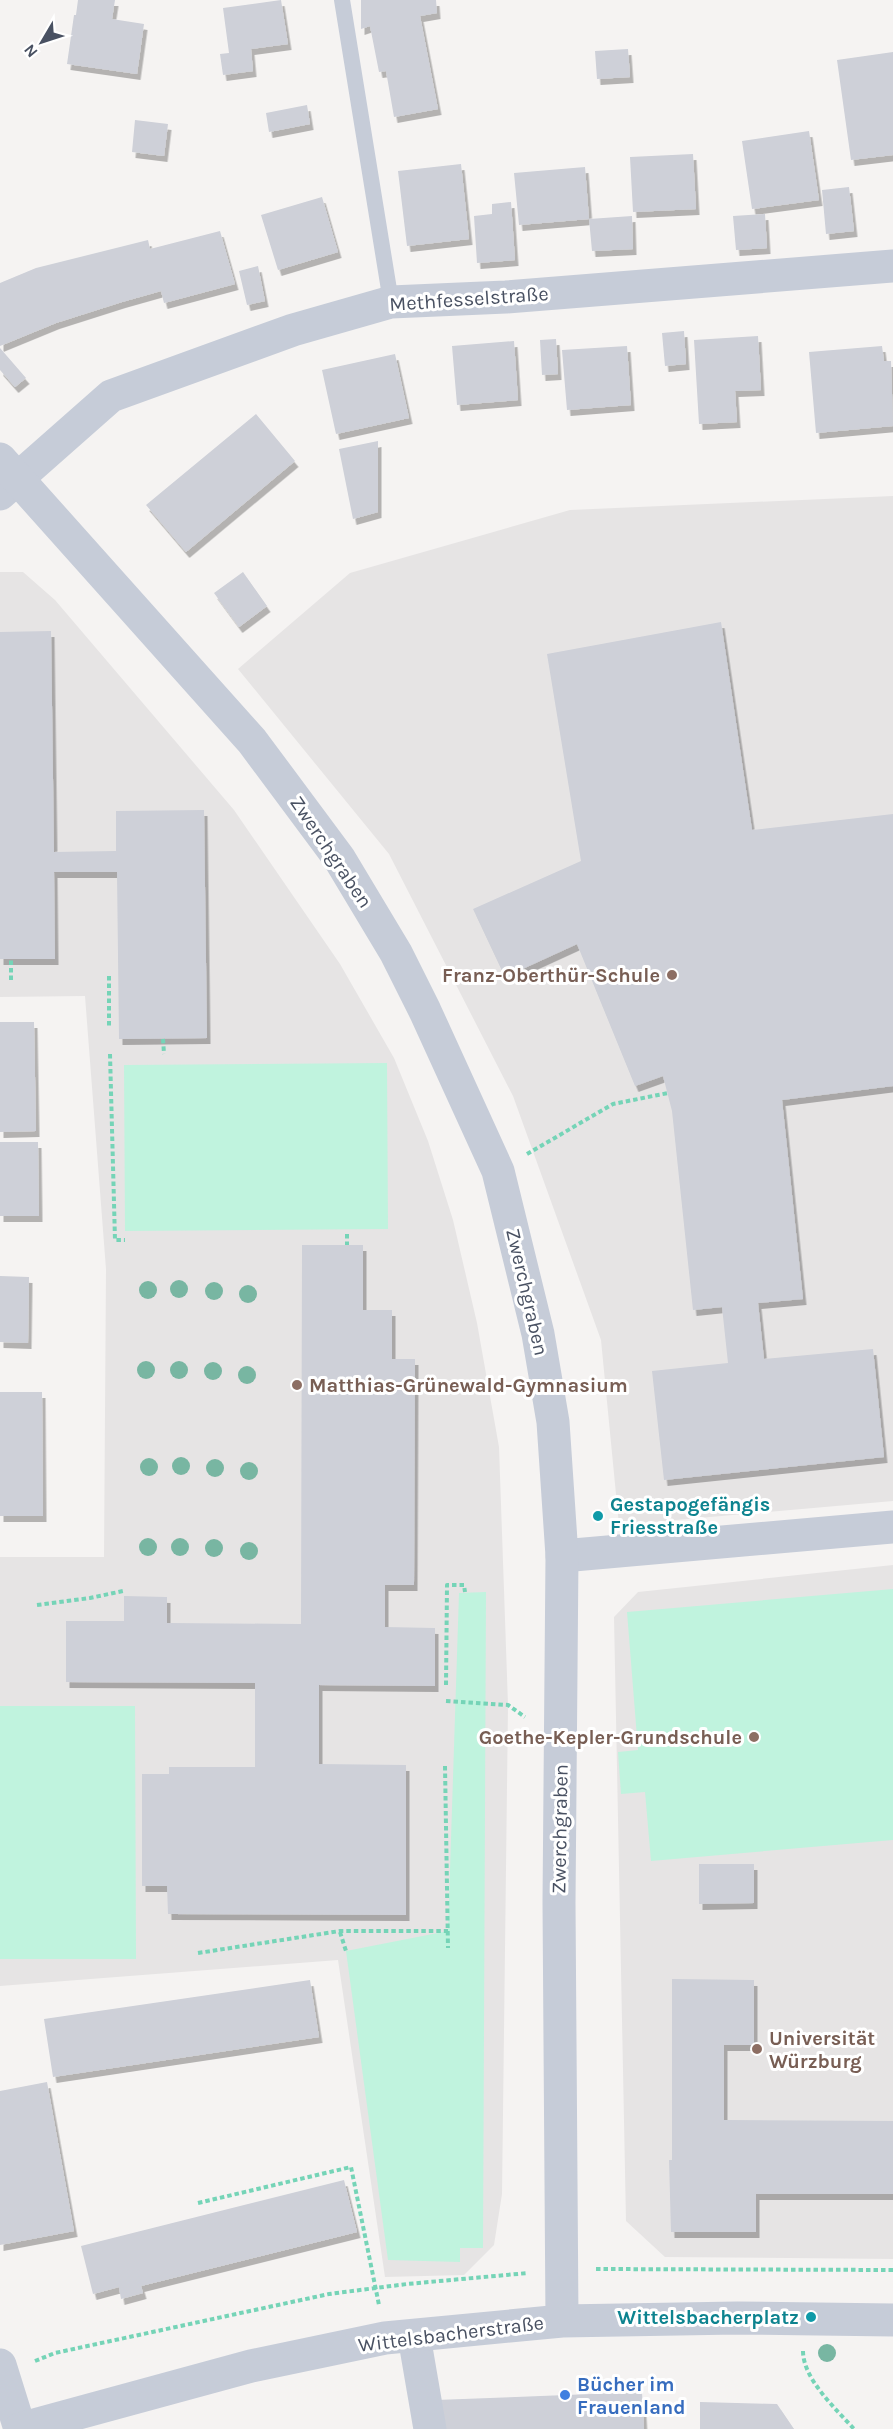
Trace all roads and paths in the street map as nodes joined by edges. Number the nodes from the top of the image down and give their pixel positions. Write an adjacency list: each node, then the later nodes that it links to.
1 (342, 0): 3 (lane)
2 (893, 266): 3 (street, Methfesselstraße)
3 (391, 302): 4 (street, Methfesselstraße)
4 (6, 477): 13 (street, Zwerchgraben)
5 (11, 959): 7 (path)
6 (108, 976): 8 (path)
7 (11, 980)
8 (109, 1028)
9 (163, 1039): 11 (path)
10 (110, 1054): 15 (path)
11 (164, 1054)
12 (668, 1093): 13 (path)
13 (498, 1171): 18 (street, Zwerchgraben)
14 (347, 1234): 16 (path)
15 (125, 1240)
16 (347, 1245)
17 (893, 1527): 18 (street)
18 (562, 1556): 38 (street, Zwerchgraben)
19 (123, 1590): 21 (path)
20 (465, 1592): 22 (path)
21 (36, 1605)
22 (446, 1685)
23 (446, 1701): 24 (path)
24 (508, 1705)
25 (445, 1766): 26 (path)
26 (448, 1931): 27 (path); 28 (path)
27 (340, 1932): 29 (path); 30 (path)
28 (448, 1948)
29 (346, 1952)
30 (198, 1953)
31 (198, 2204): 35 (path)
32 (593, 2269): 33 (path)
33 (893, 2270)
34 (519, 2274): 35 (path)
35 (375, 2288): 39 (path); 40 (path)
36 (802, 2319): 37 (street, Wittelsbacherstraße); 38 (street, Wittelsbacherstraße); 45 (path)
37 (893, 2320)
38 (562, 2321): 39 (street, Wittelsbacherstraße)
39 (400, 2337): 42 (street, Wittelsbacherstraße); 44 (street)
40 (33, 2361)
41 (0, 2365): 43 (street)
42 (82, 2421): 43 (street, Wittelsbacherstraße)
43 (20, 2429)
44 (430, 2429)
45 (854, 2429)

